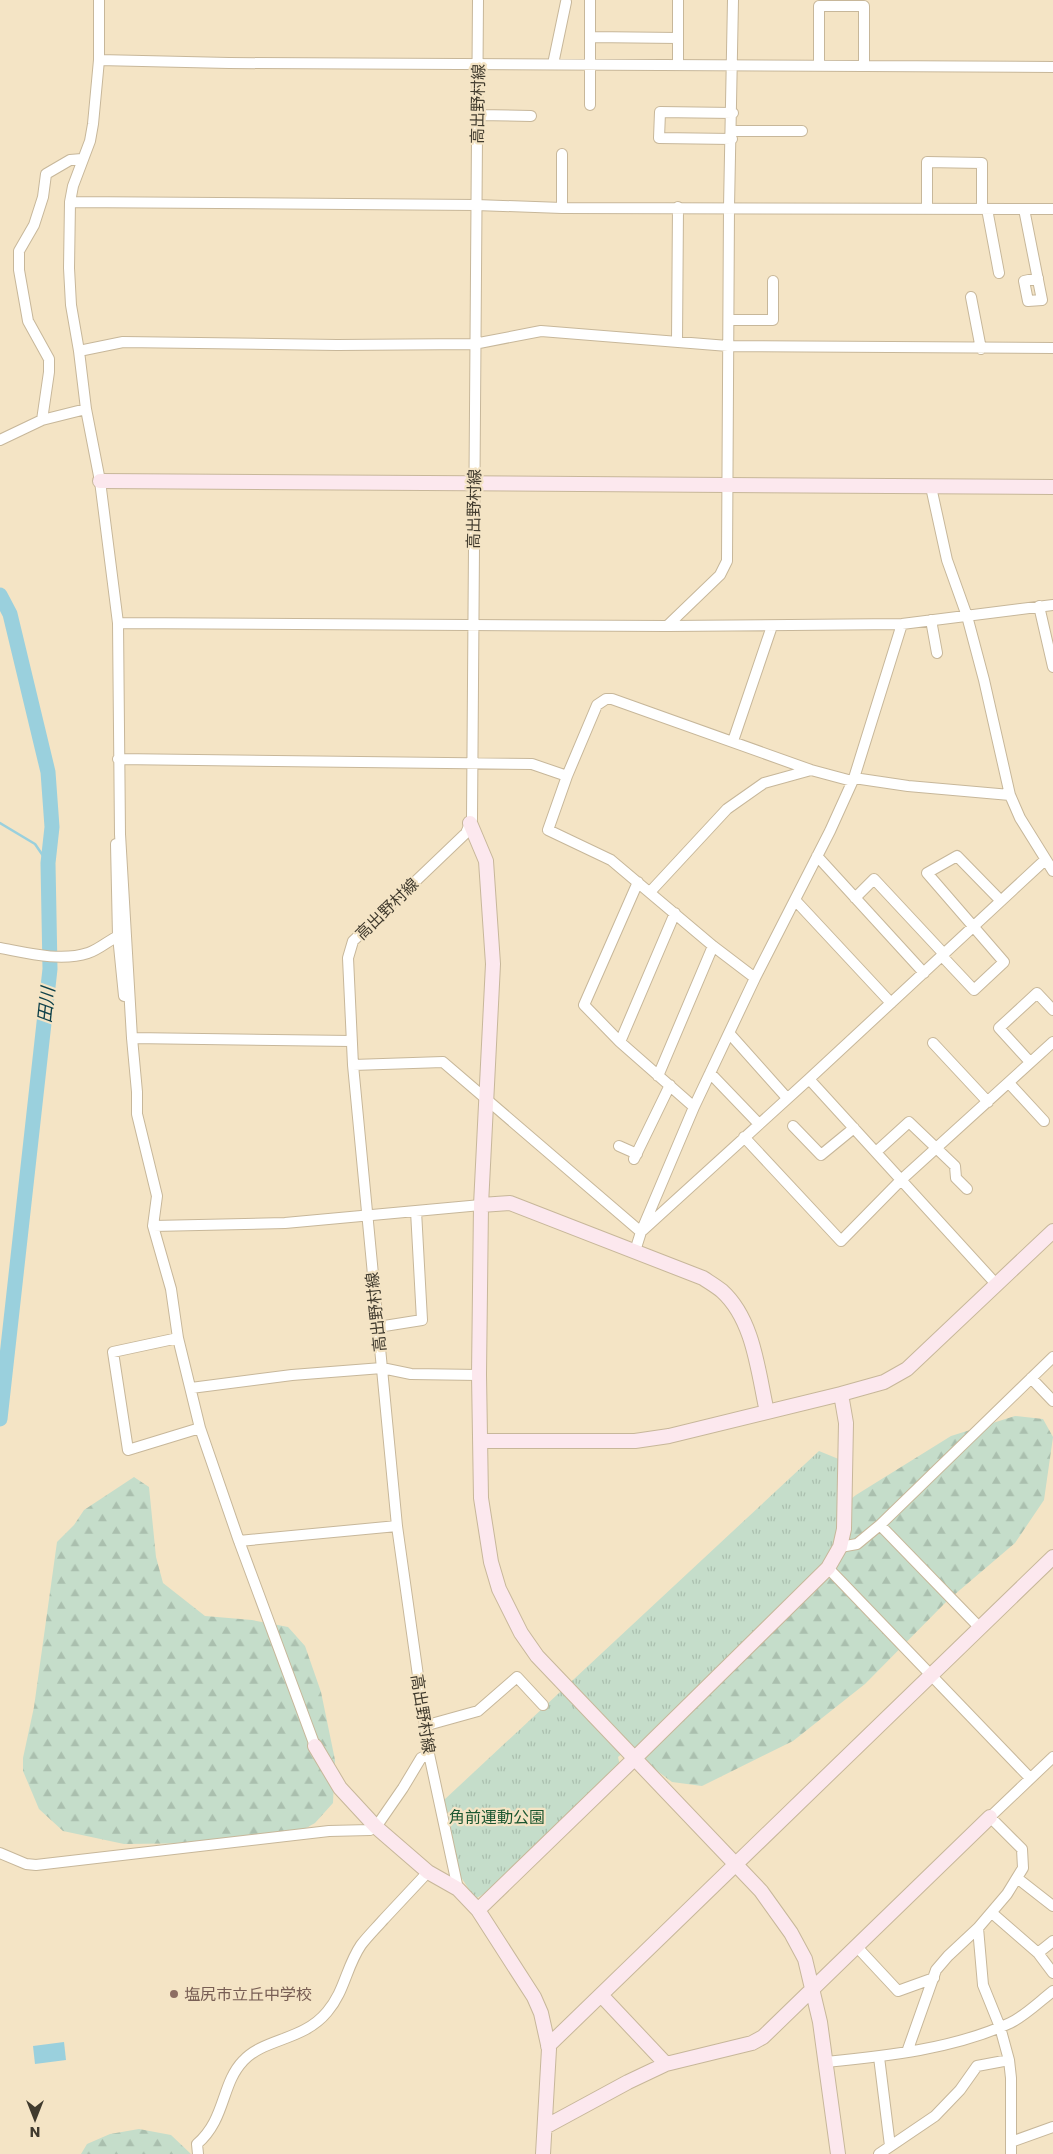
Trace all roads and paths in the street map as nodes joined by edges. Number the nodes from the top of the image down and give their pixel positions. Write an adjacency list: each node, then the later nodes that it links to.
1 (99, 0): 9 (street)
2 (478, 0): 10 (street, 高出野村線)
3 (590, 0): 7 (street)
4 (678, 0): 8 (street)
5 (734, 0): 14 (street)
6 (566, 2): 11 (street)
7 (590, 37): 8 (street); 12 (street)
8 (678, 38): 13 (street)
9 (99, 60): 10 (street); 25 (street)
10 (478, 63): 11 (street); 20 (street, 高出野村線)
11 (553, 64): 12 (street)
12 (590, 64): 13 (street); 18 (street)
13 (678, 64): 14 (street)
14 (733, 65): 15 (street); 19 (street)
15 (819, 65): 16 (street); 16 (street)
16 (864, 65): 17 (street)
17 (1053, 67)
18 (590, 105)
19 (733, 113): 23 (street); 23 (street)
20 (478, 115): 21 (street); 27 (street, 高出野村線)
21 (531, 116)
22 (802, 131): 23 (street)
23 (732, 135): 29 (street)
24 (562, 154): 30 (street)
25 (82, 159): 26 (street); 47 (street)
26 (70, 202): 27 (street); 45 (street)
27 (476, 205): 30 (street); 41 (street, 高出野村線)
28 (678, 207): 29 (street); 30 (street); 40 (street)
29 (730, 207): 31 (street); 39 (street)
30 (562, 208)
31 (927, 208): 32 (street); 32 (street)
32 (985, 208): 33 (street); 35 (street)
33 (1024, 209): 34 (street); 36 (street)
34 (1053, 209)
35 (998, 272)
36 (1038, 278)
37 (773, 281): 39 (street)
38 (970, 297): 44 (street)
39 (729, 320): 42 (street)
40 (677, 342): 41 (street); 42 (street)
41 (474, 344): 45 (street); 50 (street, 高出野村線)
42 (728, 346): 44 (street); 51 (street)
43 (1053, 348): 44 (street)
44 (981, 349)
45 (79, 350): 46 (street)
46 (86, 409): 47 (street); 49 (street)
47 (42, 420): 48 (street)
48 (0, 440)
49 (100, 481): 50 (street); 58 (street)
50 (475, 483): 51 (street); 59 (street, 高出野村線)
51 (728, 485): 52 (street); 61 (street)
52 (931, 487): 53 (street); 56 (street)
53 (1053, 487)
54 (1053, 605): 55 (street)
55 (1039, 606): 56 (street); 63 (street)
56 (967, 616): 57 (street); 72 (street)
57 (931, 620): 60 (street); 64 (street)
58 (118, 623): 59 (street); 67 (street)
59 (473, 624): 61 (street); 68 (street, 高出野村線)
60 (902, 624): 62 (street); 71 (street)
61 (667, 626): 62 (street)
62 (772, 626): 66 (street)
63 (1051, 650): 65 (street)
64 (938, 653)
65 (1053, 667)
66 (733, 741): 69 (street); 70 (street)
67 (118, 759): 68 (street); 74 (street)
68 (472, 763): 70 (street); 73 (street, 高出野村線)
69 (811, 770): 71 (street); 79 (street)
70 (567, 776): 78 (street)
71 (853, 780): 72 (street); 75 (street)
72 (1010, 795): 76 (street)
73 (470, 823): 95 (street, 高出野村線); 107 (street)
74 (120, 834): 85 (street); 94 (street)
75 (817, 856): 80 (street); 81 (street)
76 (1045, 860): 77 (street); 82 (street)
77 (1053, 871)
78 (638, 882): 79 (street); 96 (street)
79 (650, 892): 83 (street)
80 (856, 898): 88 (street); 89 (street)
81 (795, 900): 90 (street); 91 (street)
82 (1001, 901): 84 (street); 84 (street)
83 (674, 913): 86 (street); 96 (street)
84 (973, 926): 88 (street); 88 (street)
85 (118, 936): 87 (street); 94 (street)
86 (713, 946): 90 (street); 102 (street)
87 (0, 948)
88 (943, 955): 89 (street)
89 (924, 973): 91 (street)
90 (755, 978): 93 (street)
91 (891, 1003): 103 (street)
92 (1053, 1010): 99 (street)
93 (729, 1033): 101 (street); 106 (street)
94 (132, 1038): 95 (street); 123 (street)
95 (351, 1041): 100 (street, 高出野村線)
96 (620, 1042): 102 (street)
97 (1053, 1042): 99 (street)
98 (933, 1043): 108 (street)
99 (1030, 1062): 104 (street)
100 (353, 1065): 107 (street); 122 (street, 高出野村線)
101 (710, 1073): 109 (street); 111 (street)
102 (658, 1076): 105 (street)
103 (809, 1079): 106 (street); 113 (street)
104 (1009, 1083): 108 (street); 110 (street)
105 (670, 1086): 109 (street); 115 (street)
106 (787, 1098): 111 (street)
107 (486, 1100): 120 (street); 125 (street)
108 (988, 1102): 116 (street)
109 (694, 1107): 125 (street)
110 (1044, 1121)
111 (759, 1124): 114 (street)
112 (793, 1126): 113 (street)
113 (854, 1128): 117 (street)
114 (744, 1137): 118 (street); 125 (street)
115 (619, 1146)
116 (937, 1148): 117 (street); 118 (street); 119 (street)
117 (876, 1152): 118 (street)
118 (901, 1180): 127 (street)
119 (967, 1189)
120 (481, 1205): 121 (street); 126 (street); 132 (street)
121 (416, 1211): 122 (street); 128 (street)
122 (366, 1215): 123 (street); 128 (street, 高出野村線)
123 (153, 1226): 129 (street)
124 (1053, 1231): 127 (street)
125 (641, 1232): 126 (street)
126 (635, 1251): 137 (street)
127 (996, 1284): 135 (street)
128 (378, 1327): 131 (street, 高出野村線)
129 (178, 1338): 134 (street); 138 (street)
130 (1053, 1357): 133 (street)
131 (382, 1368): 132 (street); 134 (street); 141 (street, 高出野村線)
132 (480, 1375): 139 (street)
133 (1031, 1378): 136 (street); 140 (street)
134 (191, 1388): 138 (street)
135 (841, 1394): 137 (street); 143 (street)
136 (1053, 1401)
137 (767, 1412): 139 (street)
138 (200, 1428): 142 (street)
139 (482, 1442): 153 (street)
140 (880, 1525): 143 (street); 146 (street)
141 (397, 1526): 142 (street); 149 (street, 高出野村線)
142 (239, 1541): 150 (street)
143 (840, 1547): 145 (street)
144 (1053, 1557): 146 (street)
145 (828, 1568): 147 (street); 153 (street)
146 (980, 1628): 147 (street)
147 (931, 1675): 154 (street); 158 (street)
148 (543, 1705): 149 (street)
149 (424, 1726): 151 (street, 高出野村線)
150 (315, 1746): 156 (street)
151 (429, 1754): 156 (street); 161 (street, 高出野村線)
152 (1053, 1757): 154 (street)
153 (634, 1760): 158 (street); 163 (street)
154 (1030, 1778): 155 (street)
155 (990, 1816): 160 (street); 167 (street)
156 (376, 1827): 157 (street); 159 (street)
157 (0, 1853)
158 (736, 1864): 171 (street); 173 (street)
159 (428, 1872): 161 (street); 185 (street)
160 (1017, 1878): 162 (street); 164 (street)
161 (458, 1890): 163 (street)
162 (1053, 1906)
163 (478, 1910): 175 (street)
164 (992, 1913): 165 (street); 168 (street)
165 (978, 1928): 170 (street); 174 (street)
166 (1053, 1941): 168 (street)
167 (857, 1947): 170 (street); 171 (street)
168 (1038, 1953): 169 (street)
169 (1053, 1973)
170 (934, 1978): 176 (street)
171 (814, 1989): 179 (street); 180 (street)
172 (1053, 1991): 174 (street)
173 (600, 1995): 175 (street); 180 (street)
174 (1000, 2026): 176 (street); 178 (street)
175 (548, 2046): 182 (street)
176 (907, 2052): 177 (street)
177 (879, 2057): 179 (street); 184 (street)
178 (1009, 2060): 183 (street); 184 (street)
179 (826, 2062): 187 (street)
180 (666, 2064): 182 (street)
181 (1053, 2126): 183 (street)
182 (545, 2127): 186 (street)
183 (1011, 2142): 189 (street)
184 (890, 2146): 188 (street)
185 (198, 2154)
186 (543, 2154)
187 (838, 2154)
188 (879, 2154)
189 (1012, 2154)

